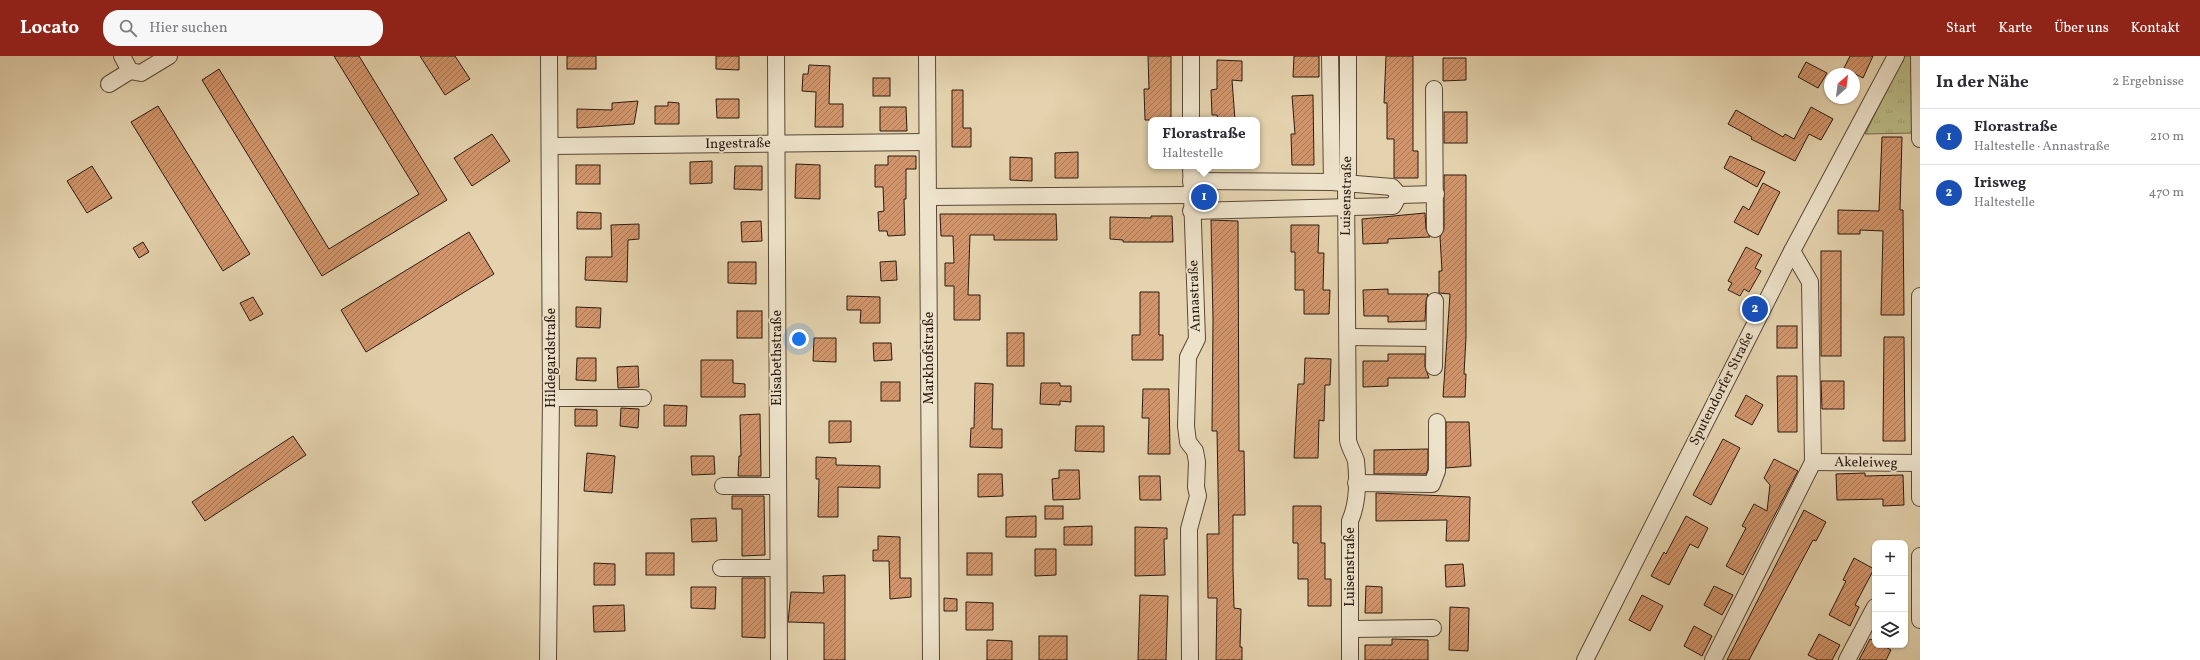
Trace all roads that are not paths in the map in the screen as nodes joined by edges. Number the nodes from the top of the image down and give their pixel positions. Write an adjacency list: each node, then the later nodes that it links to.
1 (122, 56): 11 (street)
2 (169, 56): 11 (street)
3 (549, 56): 18 (street, Hildegardstraße)
4 (776, 56): 17 (street, Elisabethstraße)
5 (927, 56): 16 (street, Markhofstraße)
6 (1191, 56): 14 (street)
7 (1330, 56): 20 (street, Luisenstraße)
8 (1348, 56): 20 (street, Luisenstraße)
9 (1896, 56): 27 (street, Sputendorfer Straße)
10 (1919, 56): 15 (street)
11 (130, 71): 12 (street)
12 (109, 84)
13 (1434, 89): 21 (street)
14 (1191, 117)
15 (1920, 139)
16 (927, 142): 17 (street, Ingestraße); 23 (street, Markhofstraße)
17 (777, 144): 18 (street, Ingestraße); 40 (street, Elisabethstraße)
18 (550, 146): 33 (street, Hildegardstraße)
19 (1191, 181): 20 (street); 23 (street); 25 (street, Annastraße)
20 (1339, 182): 22 (street); 24 (street, Luisenstraße)
21 (1436, 194): 22 (street); 26 (street)
22 (1398, 195): 24 (street)
23 (929, 197): 53 (street, Markhofstraße)
24 (1346, 208): 25 (street); 30 (street, Luisenstraße)
25 (1191, 211): 54 (street, Annastraße)
26 (1435, 229)
27 (1792, 251): 36 (street); 56 (street, Sputendorfer Straße)
28 (1920, 296): 37 (street)
29 (1435, 301): 31 (street)
30 (1348, 337): 31 (street); 38 (street, Luisenstraße)
31 (1434, 338): 32 (street)
32 (1434, 367)
33 (551, 398): 34 (street); 51 (street, Hildegardstraße)
34 (643, 398)
35 (1437, 422): 38 (street)
36 (1813, 462): 37 (street, Akeleiweg); 57 (street)
37 (1919, 463): 41 (street)
38 (1356, 483): 50 (street, Luisenstraße)
39 (723, 486): 40 (street)
40 (777, 486): 44 (street, Elisabethstraße)
41 (1920, 498)
42 (1920, 556): 45 (street)
43 (721, 568): 44 (street)
44 (778, 568): 52 (street, Elisabethstraße)
45 (1920, 586): 46 (street); 48 (street)
46 (1908, 588)
47 (1872, 612): 58 (street)
48 (1920, 620)
49 (1433, 628): 50 (street)
50 (1350, 629): 55 (street, Luisenstraße)
51 (548, 660)
52 (779, 660)
53 (931, 660)
54 (1190, 660)
55 (1350, 660)
56 (1585, 660)
57 (1713, 660)
58 (1847, 660)

